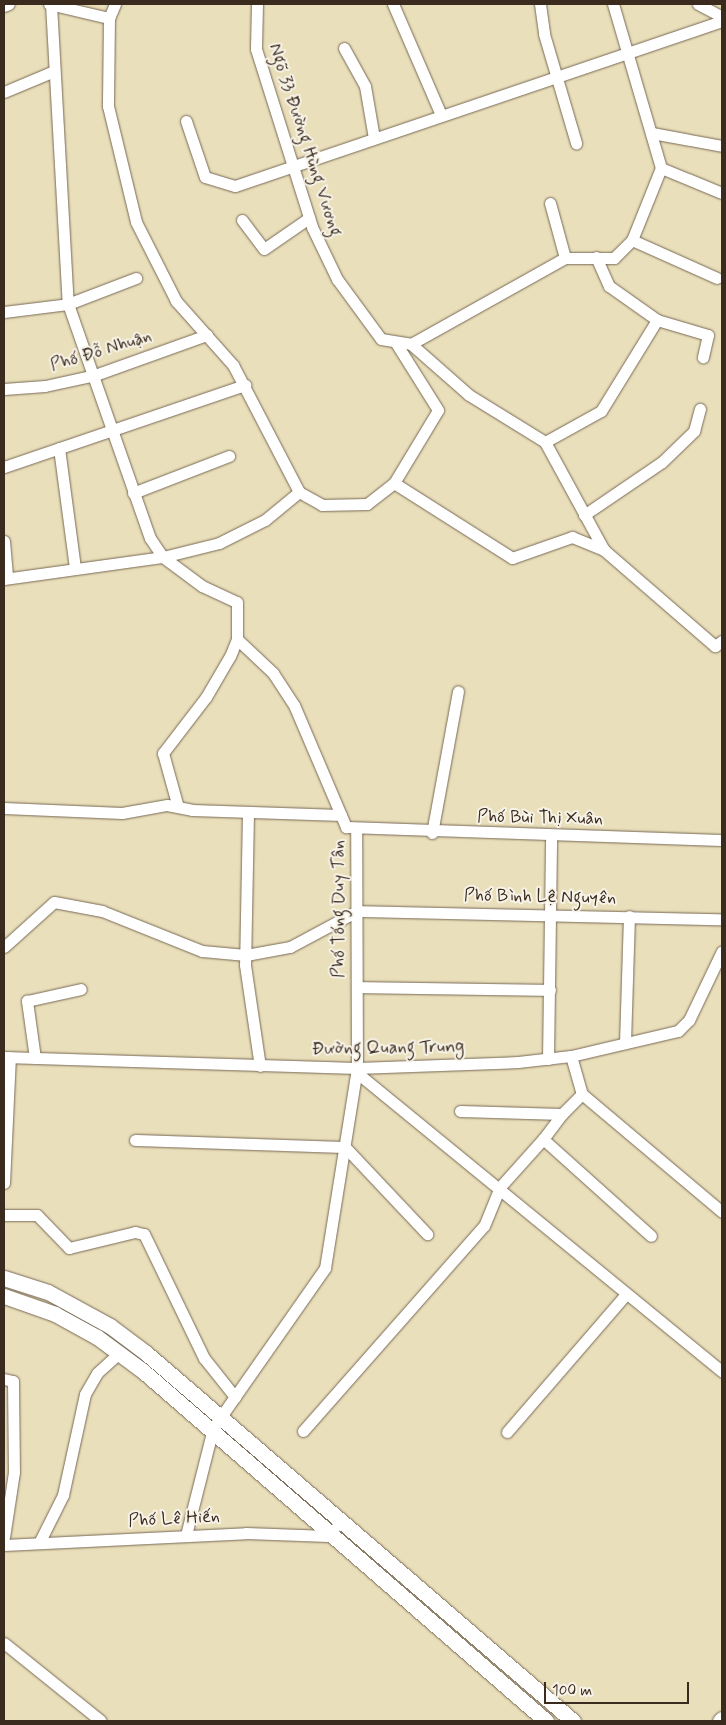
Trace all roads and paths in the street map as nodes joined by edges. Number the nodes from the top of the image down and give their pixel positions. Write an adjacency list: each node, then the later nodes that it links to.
1 (9, 4): 9 (street)
2 (50, 4): 11 (street); 15 (street)
3 (115, 4): 11 (street)
4 (257, 4): 24 (street, Ngõ 33 Đường Hùng Vương)
5 (393, 4): 18 (street)
6 (540, 4): 16 (street)
7 (613, 4): 14 (street)
8 (698, 4): 10 (street)
9 (4, 6)
10 (722, 16)
11 (109, 18): 38 (street)
12 (722, 21): 14 (street)
13 (344, 48): 21 (street)
14 (632, 55): 16 (street); 20 (street)
15 (54, 71): 17 (street); 35 (street)
16 (556, 74): 18 (street); 22 (street)
17 (4, 92)
18 (441, 115): 21 (street)
19 (186, 121): 24 (street)
20 (652, 133): 23 (street); 25 (street)
21 (374, 138): 24 (street)
22 (576, 143)
23 (722, 146)
24 (293, 166): 28 (street, Ngõ 33 Đường Hùng Vương)
25 (661, 168): 26 (street); 30 (street)
26 (722, 193)
27 (550, 203): 32 (street)
28 (309, 218): 29 (street); 39 (street, Ngõ 33 Đường Hùng Vương)
29 (242, 220)
30 (632, 240): 31 (street); 34 (street)
31 (596, 257): 32 (street); 37 (street)
32 (564, 258): 40 (street)
33 (136, 278): 35 (street)
34 (717, 278)
35 (68, 304): 36 (street); 42 (street)
36 (4, 312)
37 (657, 320): 41 (street); 47 (street)
38 (207, 335): 42 (street, Phố Đỗ Nhuận); 43 (street)
39 (396, 343): 40 (street, Ngõ 33 Đường Hùng Vương); 51 (street)
40 (410, 344): 47 (street)
41 (703, 357)
42 (95, 375): 44 (street, Phố Đỗ Nhuận); 46 (street)
43 (245, 385): 46 (street); 52 (street)
44 (4, 389)
45 (700, 409): 54 (street)
46 (109, 431): 48 (street); 53 (street)
47 (546, 442): 54 (street)
48 (59, 448): 50 (street); 60 (street)
49 (229, 456): 53 (street)
50 (4, 467)
51 (394, 483): 52 (street); 56 (street)
52 (300, 492): 59 (street)
53 (133, 493): 59 (street)
54 (584, 515): 55 (street)
55 (593, 531): 56 (street); 58 (street)
56 (572, 537): 58 (street)
57 (4, 541): 61 (street)
58 (604, 550): 63 (street)
59 (163, 557): 60 (street); 62 (street)
60 (75, 568): 61 (street)
61 (6, 578)
62 (238, 639): 65 (street); 68 (street, Phố Tống Duy Tân)
63 (722, 641)
64 (458, 691): 70 (street)
65 (178, 807): 66 (street); 67 (street)
66 (4, 808)
67 (248, 812): 68 (street); 79 (street)
68 (341, 815): 69 (street, Phố Tống Duy Tân)
69 (356, 831): 70 (street, Phố Bùi Thị Xuân); 73 (street, Phố Tống Duy Tân)
70 (432, 833): 71 (street, Phố Bùi Thị Xuân)
71 (551, 835): 72 (street, Phố Bùi Thị Xuân); 74 (street)
72 (722, 840)
73 (357, 911): 74 (street, Phố Bình Lệ Nguyên); 79 (street); 80 (street, Phố Tống Duy Tân)
74 (550, 914): 75 (street, Phố Bình Lệ Nguyên); 82 (street)
75 (629, 916): 76 (street, Phố Bình Lệ Nguyên); 83 (street)
76 (722, 919)
77 (4, 947): 79 (street)
78 (722, 951): 83 (street, Đường Quang Trung)
79 (246, 954): 88 (street)
80 (357, 987): 82 (street); 89 (street, Phố Tống Duy Tân)
81 (81, 989): 86 (street)
82 (550, 990): 87 (street)
83 (626, 1044): 84 (street, Đường Quang Trung)
84 (571, 1056): 87 (street, Đường Quang Trung); 90 (street)
85 (7, 1057): 86 (street, Đường Quang Trung); 95 (street)
86 (36, 1058): 88 (street, Đường Quang Trung)
87 (548, 1059): 89 (street, Đường Quang Trung)
88 (260, 1066): 89 (street, Đường Quang Trung)
89 (357, 1070): 96 (street, Phố Tống Duy Tân); 98 (street)
90 (582, 1094): 92 (street); 99 (street)
91 (460, 1112): 92 (street)
92 (562, 1114): 93 (street)
93 (543, 1139): 98 (street); 102 (street)
94 (135, 1140): 96 (street)
95 (5, 1143): 97 (street)
96 (346, 1147): 101 (street); 109 (street, Phố Tống Duy Tân)
97 (4, 1183)
98 (500, 1187): 104 (street); 111 (street)
99 (722, 1212)
100 (4, 1215): 109 (street)
101 (427, 1234)
102 (651, 1236)
103 (4, 1278): 110 (street)
104 (626, 1294): 107 (street); 112 (street)
105 (4, 1296): 106 (street)
106 (118, 1353): 110 (street); 117 (street)
107 (722, 1372)
108 (4, 1379): 116 (street)
109 (235, 1397): 110 (street, Phố Tống Duy Tân)
110 (216, 1424): 113 (street); 114 (street); 115 (street)
111 (303, 1431)
112 (507, 1432)
113 (340, 1523): 115 (street); 122 (street)
114 (186, 1535): 115 (street, Phố Lê Hiến); 117 (street, Phố Lê Hiến)
115 (328, 1536): 121 (street)
116 (4, 1537)
117 (39, 1543): 118 (street, Phố Lê Hiến)
118 (4, 1545)
119 (4, 1642): 120 (street)
120 (102, 1721)
121 (546, 1721)
122 (573, 1721)

